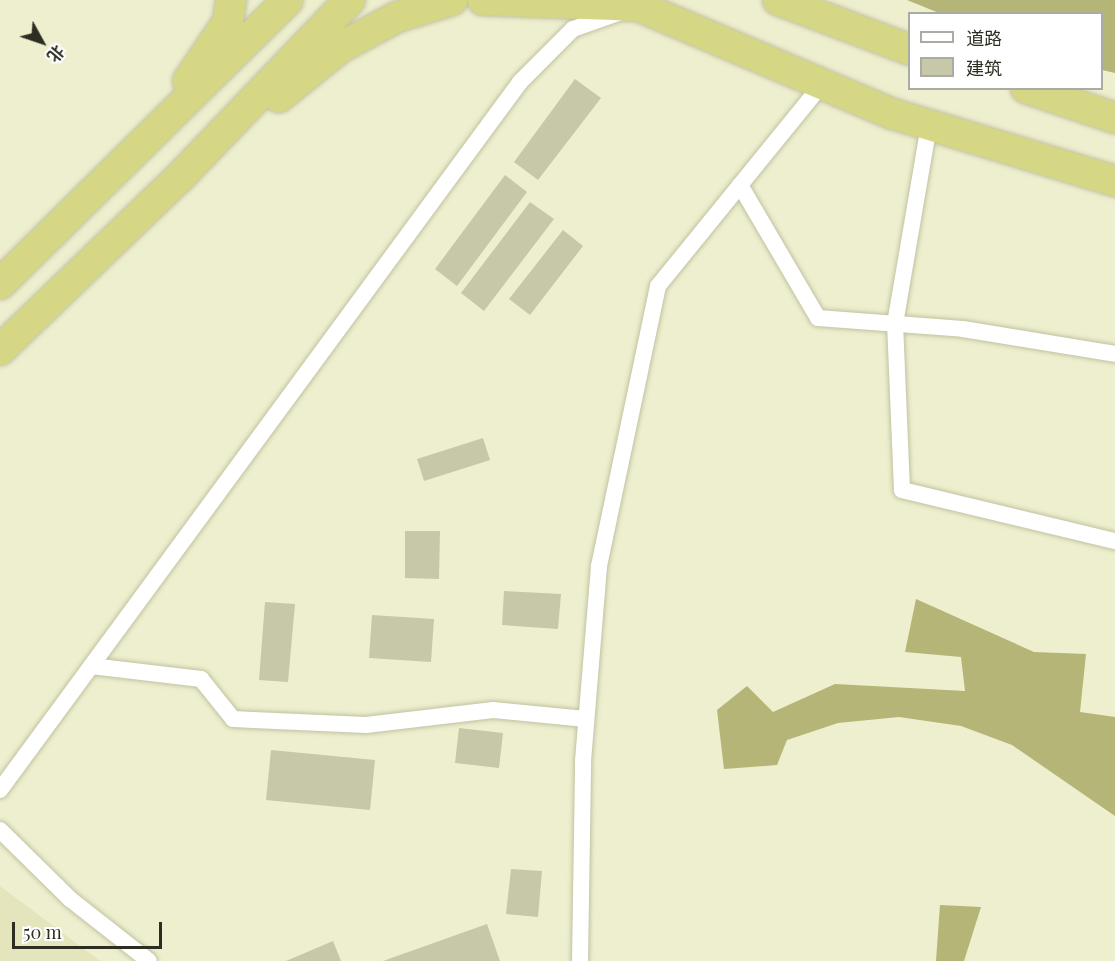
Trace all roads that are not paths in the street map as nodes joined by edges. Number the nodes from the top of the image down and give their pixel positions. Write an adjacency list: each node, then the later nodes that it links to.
1 (231, 0): 13 (highway)
2 (288, 0): 13 (highway)
3 (350, 0): 14 (highway)
4 (452, 0): 14 (highway)
5 (483, 0): 7 (highway)
6 (778, 0): 8 (highway)
7 (631, 3): 9 (highway); 22 (street)
8 (908, 50)
9 (822, 84): 12 (highway); 16 (street)
10 (1032, 90): 11 (highway)
11 (1115, 118)
12 (929, 125): 15 (highway); 18 (street)
13 (151, 137): 17 (highway)
14 (181, 176): 19 (highway)
15 (1115, 182)
16 (740, 185): 18 (street); 23 (street)
17 (0, 284)
18 (895, 323): 20 (street); 21 (street)
19 (0, 350)
20 (1115, 354)
21 (1115, 541)
22 (91, 666): 23 (street); 24 (street)
23 (586, 719): 27 (street)
24 (0, 789)
25 (0, 830): 26 (street)
26 (150, 961)
27 (580, 961)

